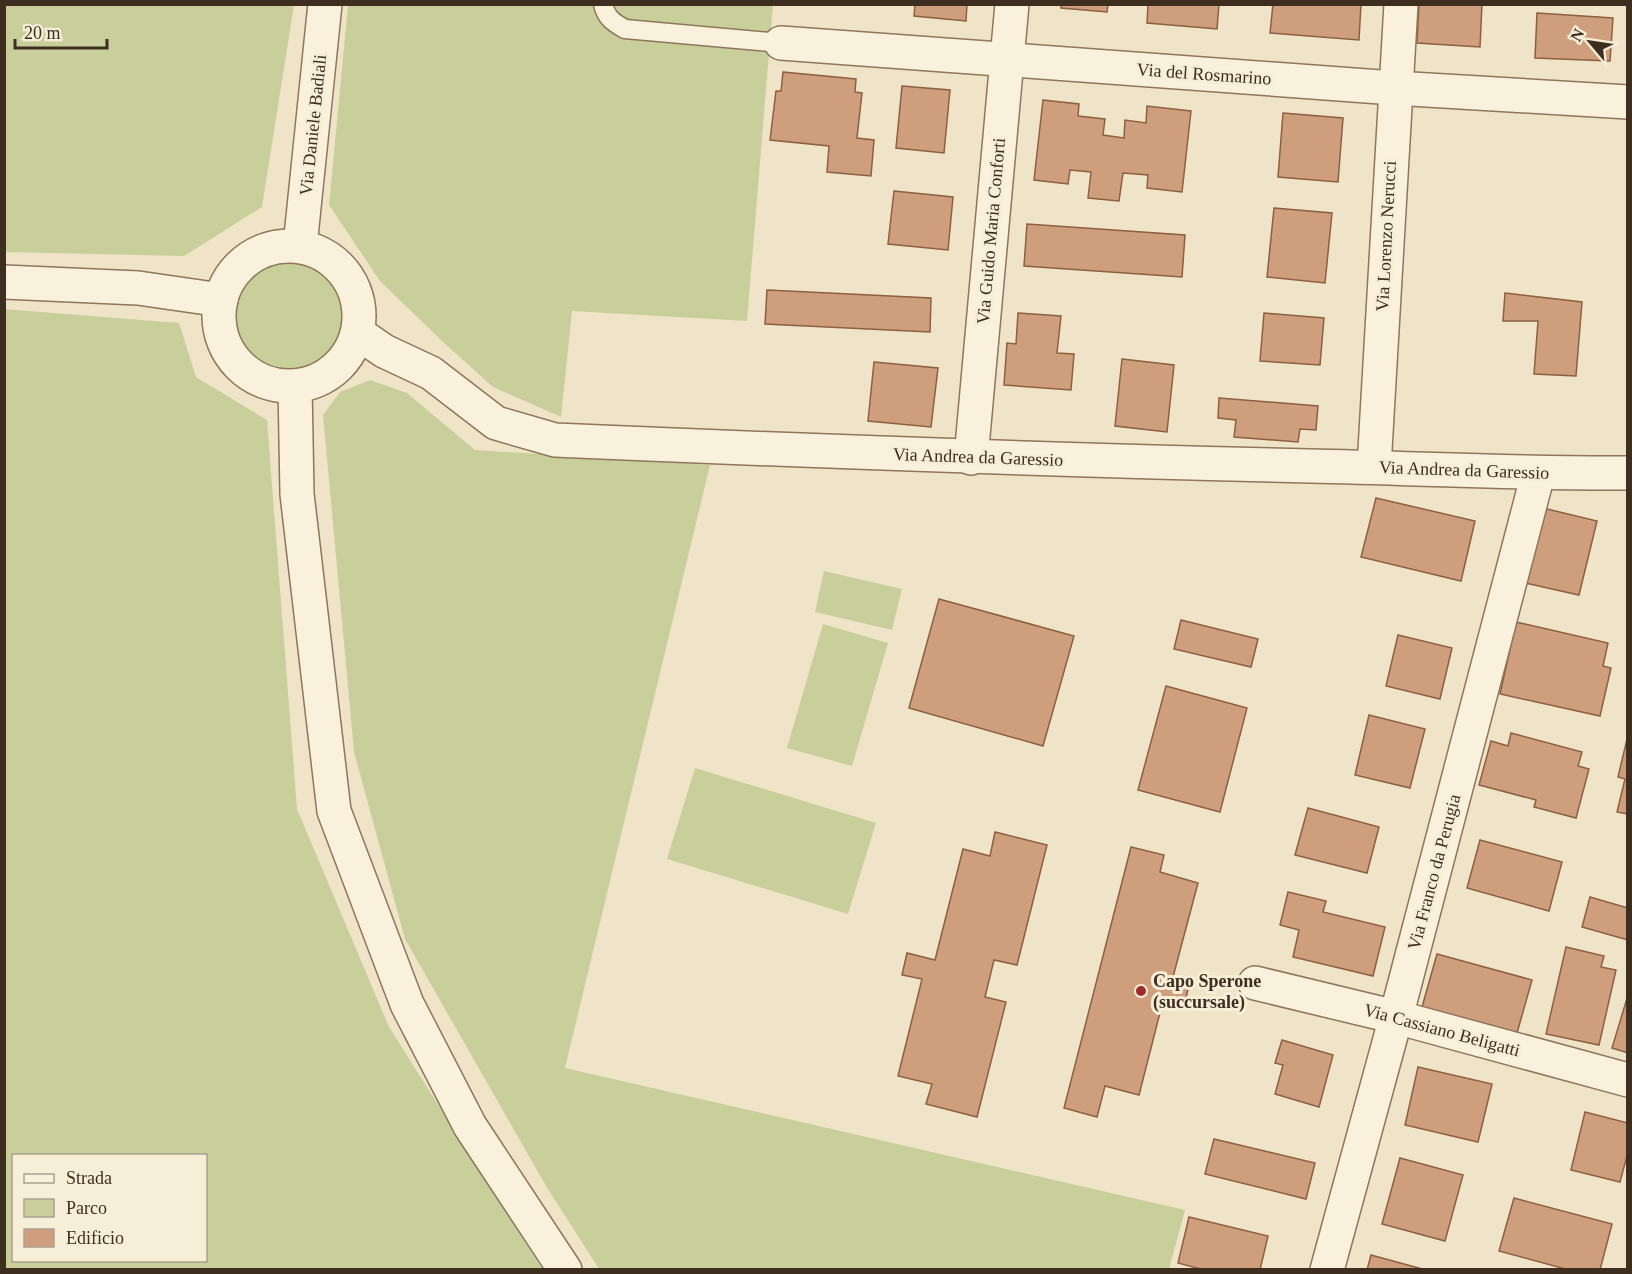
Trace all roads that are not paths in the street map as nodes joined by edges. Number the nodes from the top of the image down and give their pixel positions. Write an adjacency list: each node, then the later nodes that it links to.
1 (325, 4): 9 (street, Via Daniele Badiali)
2 (603, 4): 5 (lane)
3 (1012, 4): 6 (street, Via Guido Maria Conforti)
4 (1401, 4): 7 (street, Via Lorenzo Nerucci)
5 (781, 42): 6 (street, Via del Rosmarino)
6 (1007, 59): 7 (street, Via del Rosmarino); 14 (street, Via Guido Maria Conforti)
7 (1394, 88): 8 (street, Via del Rosmarino); 15 (street, Via Lorenzo Nerucci)
8 (1628, 102)
9 (300, 246): 11 (street); 12 (street)
10 (4, 282): 11 (street)
11 (220, 300): 13 (street)
12 (358, 333): 13 (street); 14 (street, Via Andrea da Garessio)
13 (295, 386): 21 (street)
14 (971, 458): 15 (street, Via Andrea da Garessio)
15 (1374, 467): 17 (street, Via Andrea da Garessio)
16 (1628, 472): 17 (street, Via Andrea da Garessio)
17 (1538, 474): 19 (street, Via Franco da Perugia)
18 (1255, 983): 19 (street, Via Cassiano Beligatti)
19 (1396, 1017): 20 (street, Via Cassiano Beligatti); 22 (street, Via Franco da Perugia)
20 (1628, 1080)
21 (565, 1269)
22 (1327, 1269)

